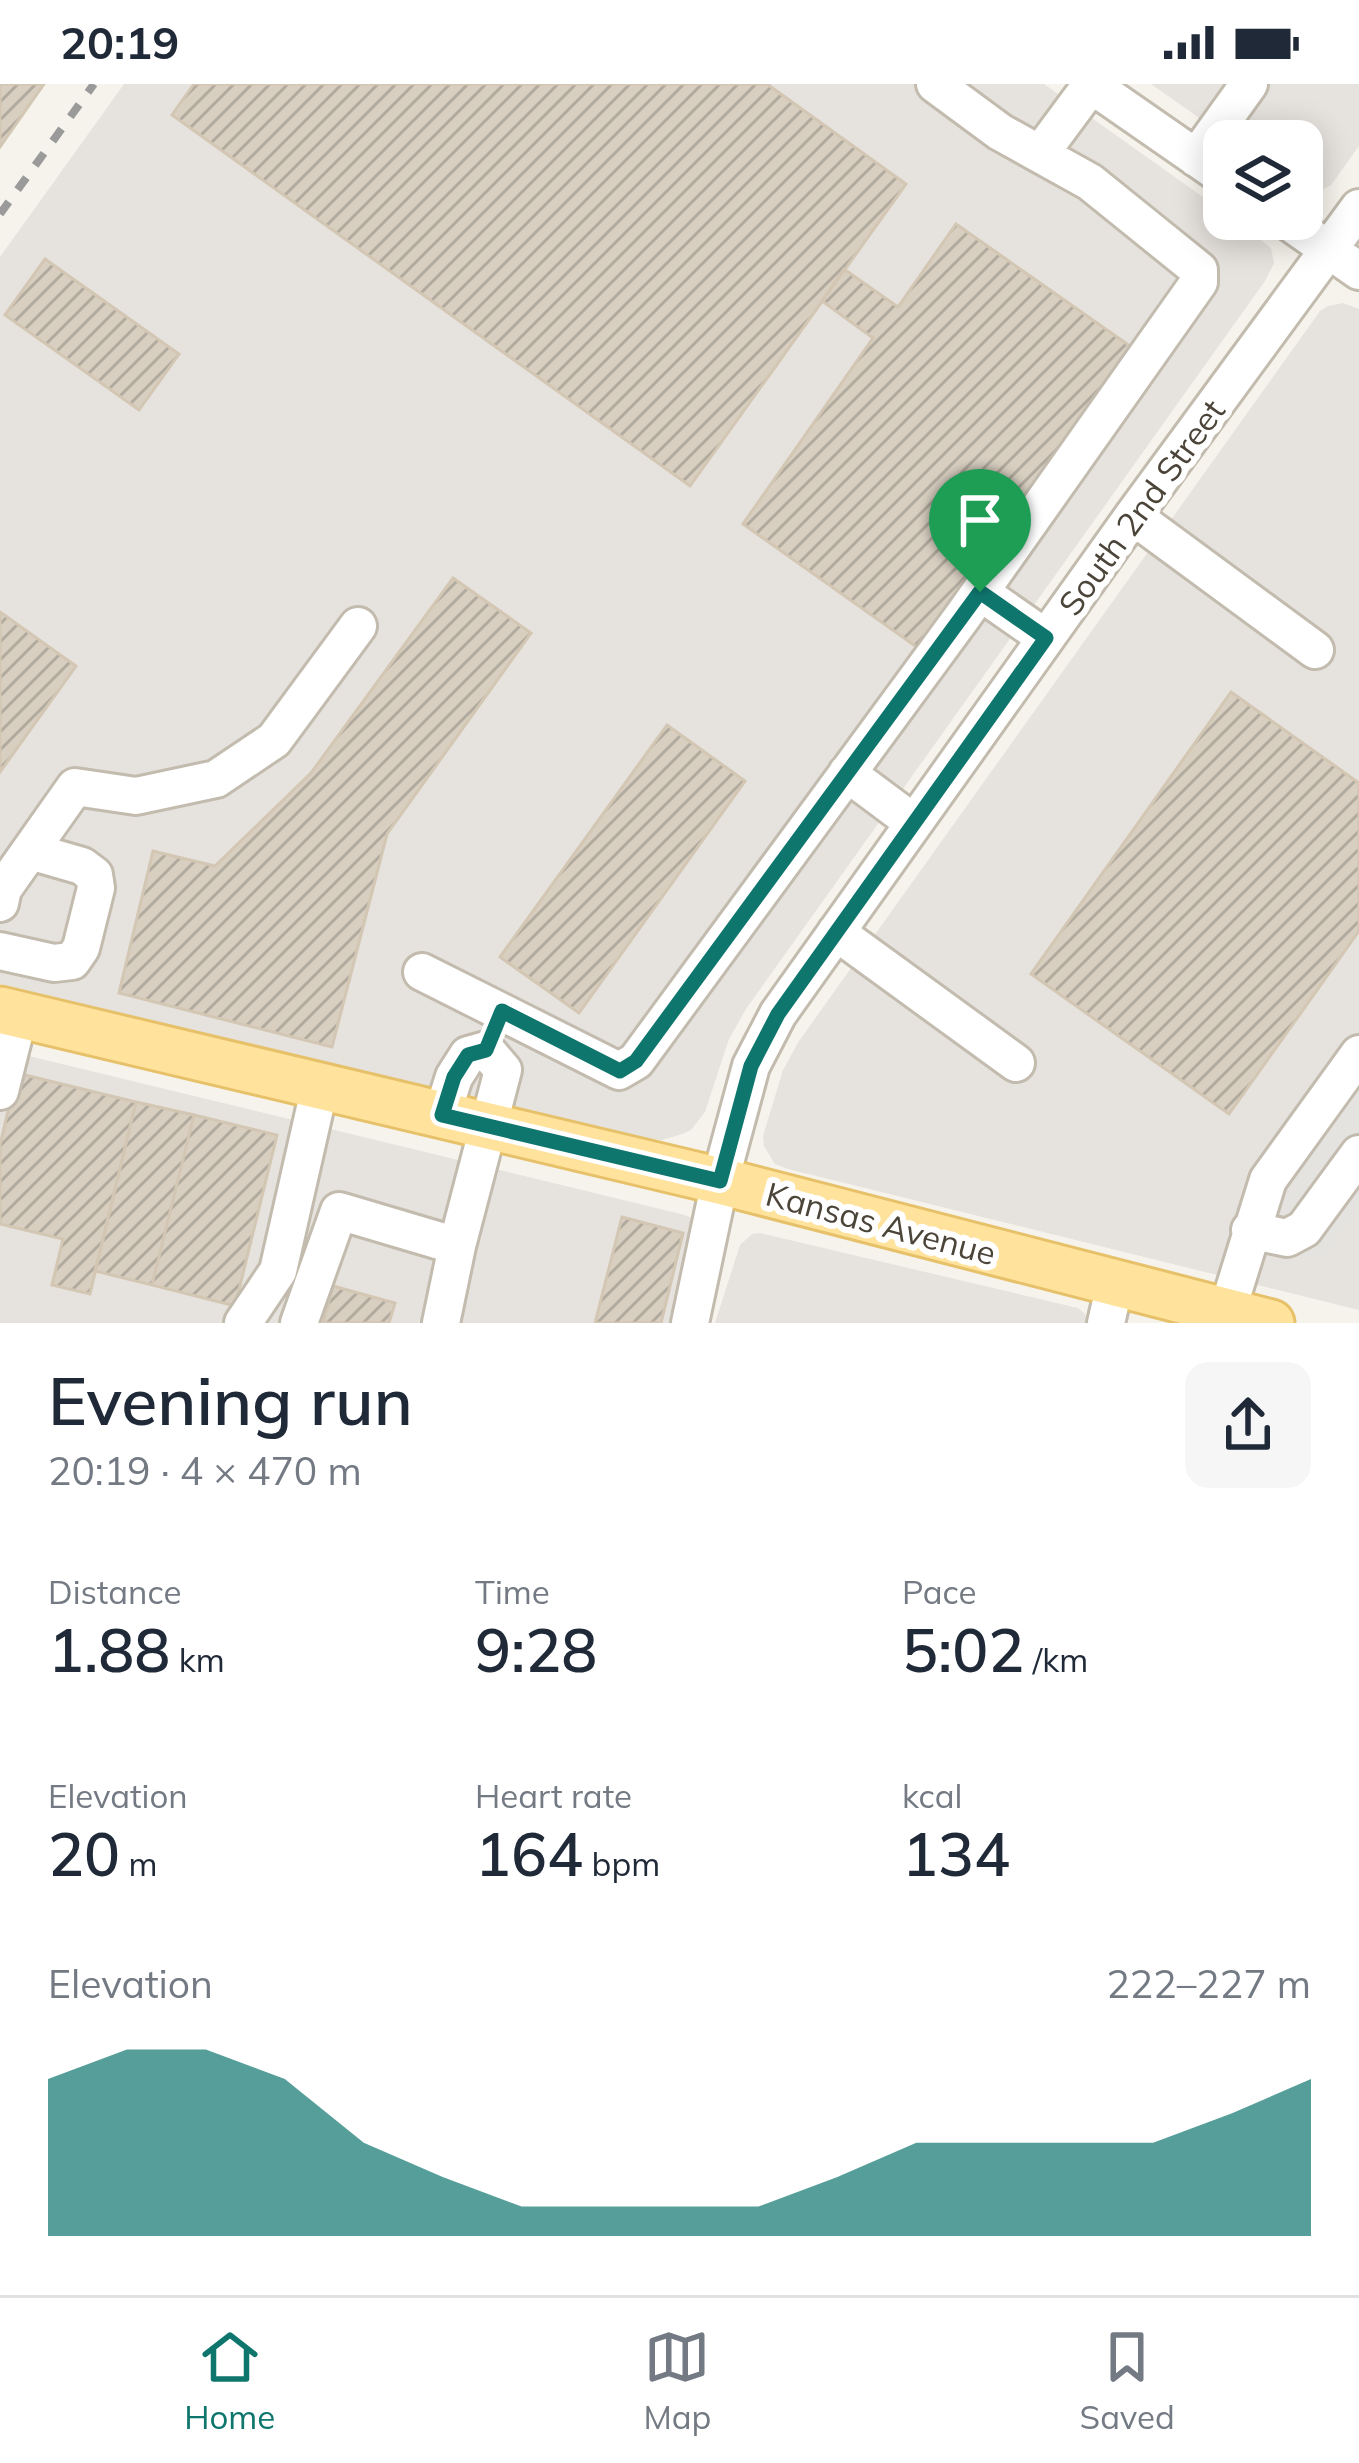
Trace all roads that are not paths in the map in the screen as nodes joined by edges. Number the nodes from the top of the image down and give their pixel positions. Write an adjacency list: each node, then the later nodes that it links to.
1 (935, 84): 5 (street)
2 (1249, 84): 4 (street)
3 (1090, 85): 5 (street); 6 (street)
4 (1232, 120)
5 (1040, 154): 11 (street)
6 (1203, 163)
7 (1359, 208): 9 (street, South 2nd Street)
8 (1315, 240): 9 (street)
9 (1344, 260): 10 (street, South 2nd Street)
10 (1133, 516): 13 (street, South 2nd Street); 14 (street)
11 (980, 592): 13 (street); 15 (street)
12 (358, 626): 17 (street)
13 (1046, 638): 16 (street, South 2nd Street)
14 (1316, 650)
15 (848, 773): 16 (street); 22 (street)
16 (914, 823): 19 (street, South 2nd Street)
17 (30, 851): 18 (street); 20 (street)
18 (0, 903)
19 (836, 932): 26 (street); 32 (street, South 2nd Street)
20 (0, 951)
21 (422, 972): 22 (street)
22 (502, 1011): 24 (street)
23 (9, 1012): 27 (main road, Kansas Avenue); 28 (street)
24 (486, 1050): 29 (street); 30 (street)
25 (1359, 1054): 33 (street)
26 (1016, 1063)
27 (320, 1086): 29 (main road, Kansas Avenue); 37 (street)
28 (0, 1091)
29 (442, 1115): 30 (main road, Kansas Avenue)
30 (489, 1127): 32 (main road, Kansas Avenue); 34 (street)
31 (1359, 1154): 33 (street)
32 (720, 1181): 35 (main road, Kansas Avenue); 40 (street, South 2nd Street)
33 (1250, 1230): 36 (street)
34 (457, 1246): 38 (street); 39 (street)
35 (1111, 1304): 36 (main road, Kansas Avenue)
36 (1227, 1312): 41 (main road, Kansas Avenue)
37 (243, 1323)
38 (299, 1323)
39 (442, 1323)
40 (690, 1323)
41 (1271, 1323)

